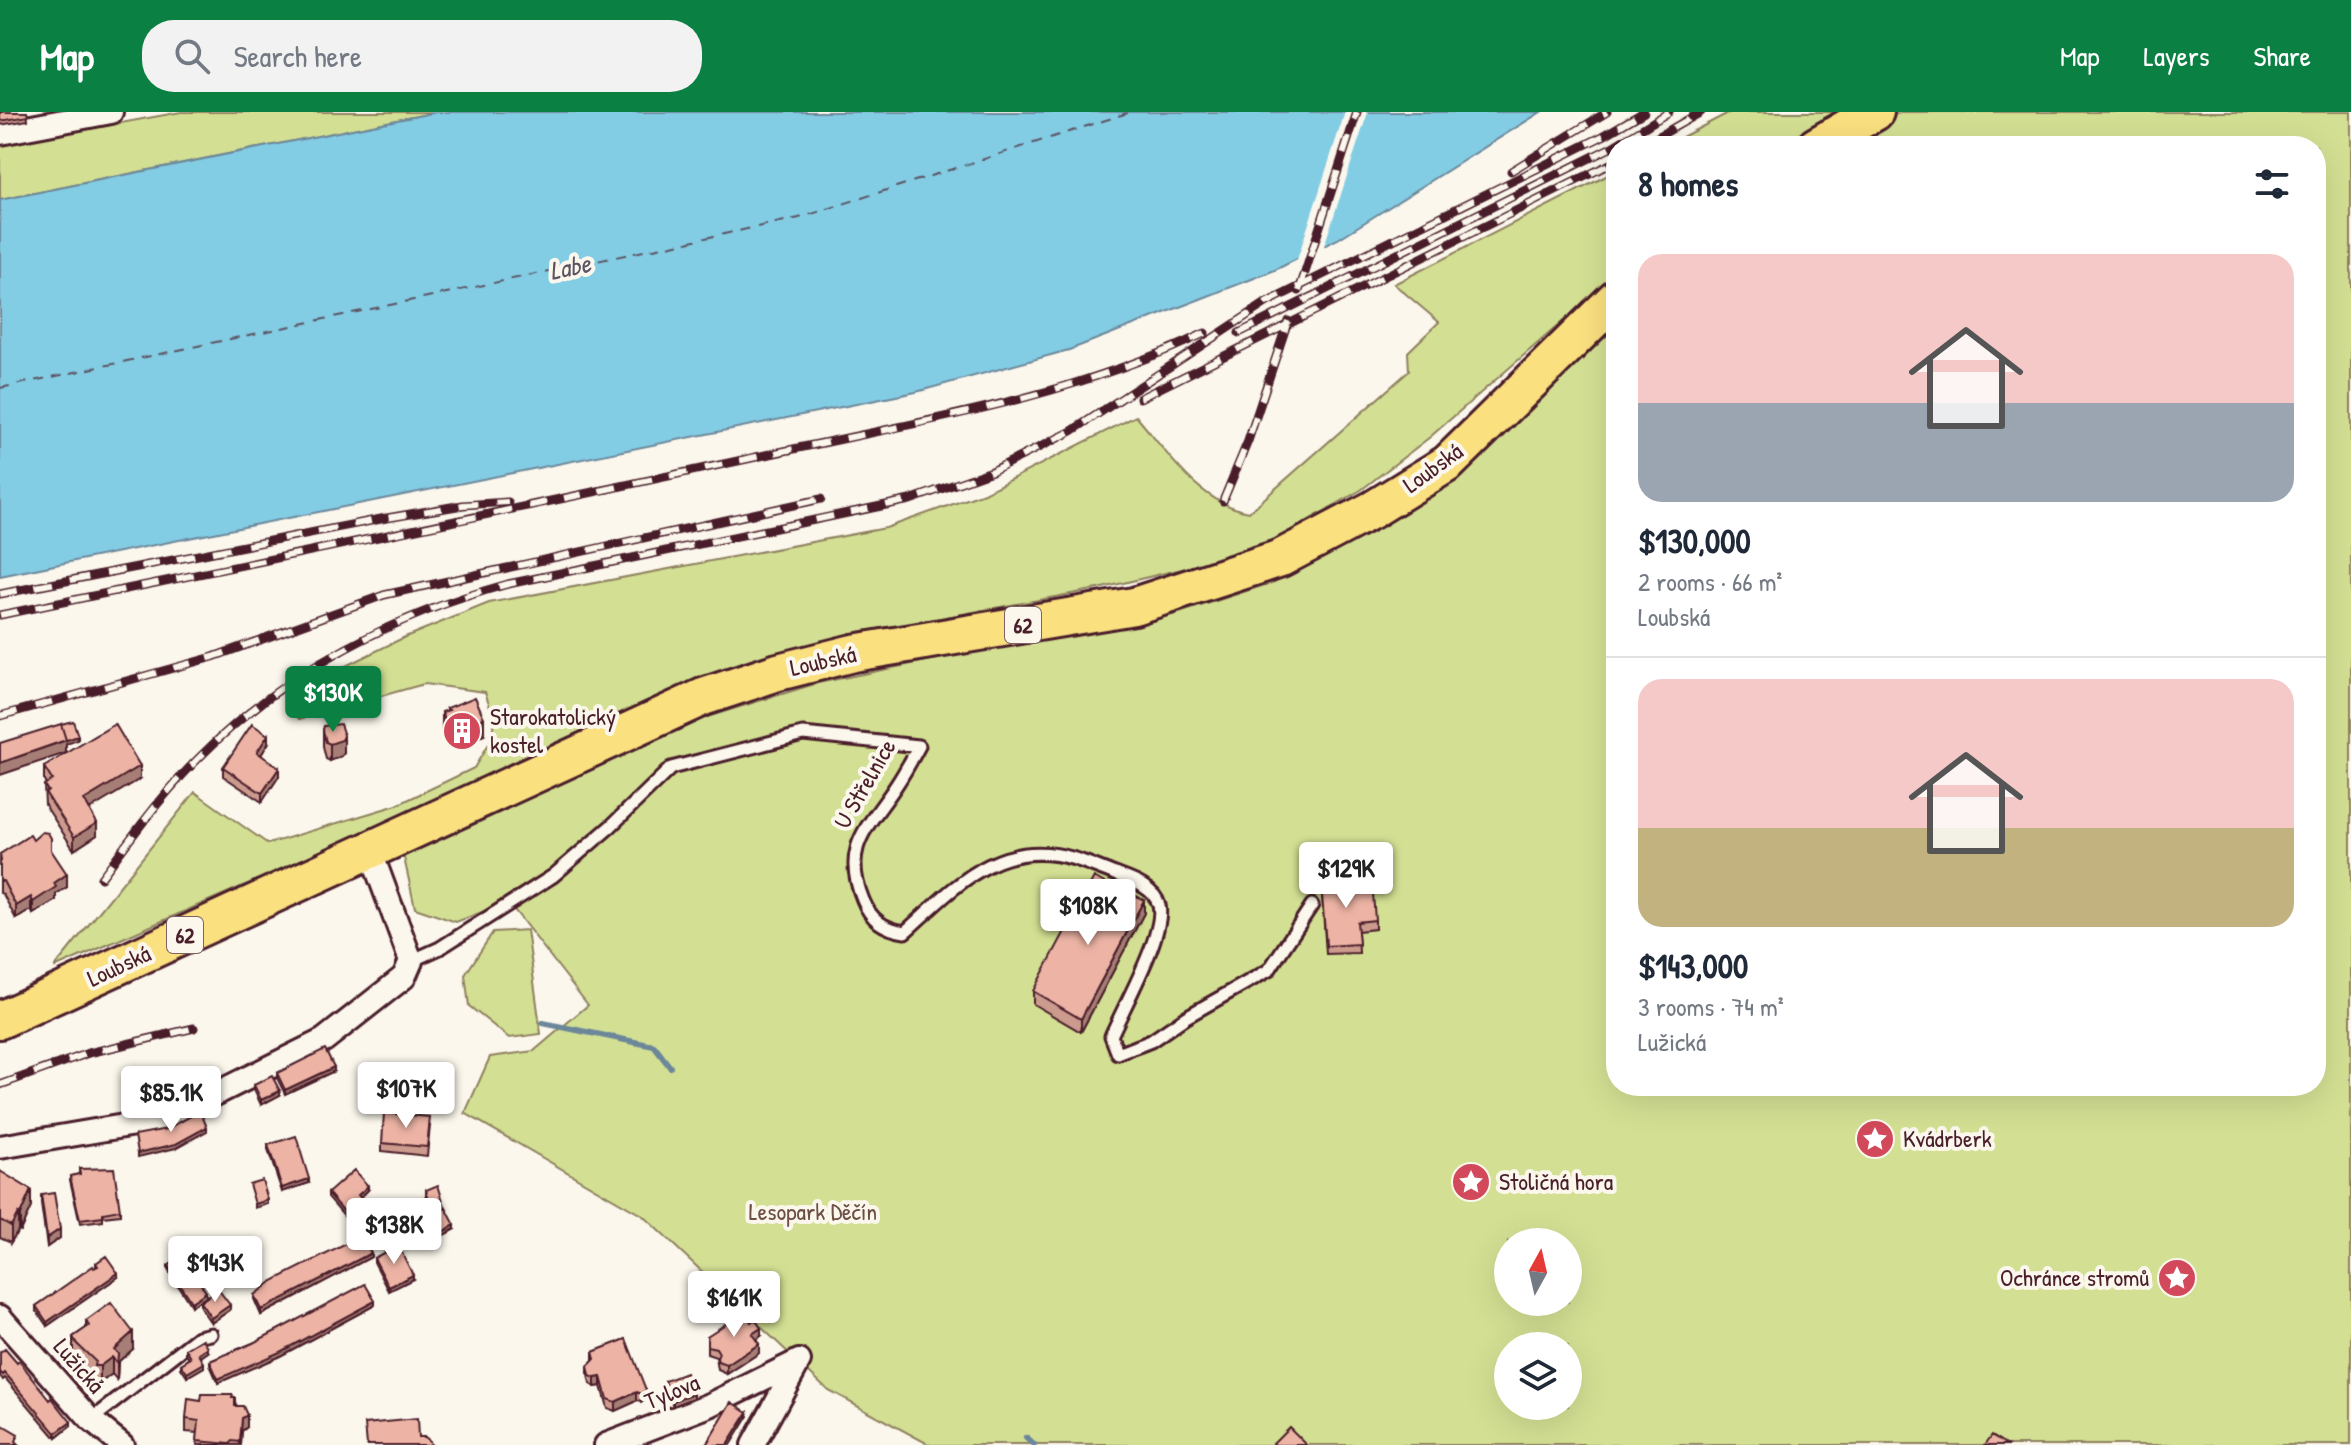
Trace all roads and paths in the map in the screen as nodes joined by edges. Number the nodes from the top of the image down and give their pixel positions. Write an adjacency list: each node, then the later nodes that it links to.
1 (111, 112): 3 (street)
2 (1875, 112): 4 (main road)
3 (0, 133)
4 (1833, 136)
5 (1606, 308): 6 (main road, Loubská / 62)
6 (370, 850): 8 (street); 9 (main road, Loubská / 62)
7 (1312, 905): 8 (lane, U Střelnice)
8 (411, 961): 10 (street, U Střelnice)
9 (0, 1020)
10 (0, 1147)
11 (0, 1317): 13 (street, Lužická)
12 (211, 1334): 13 (lane)
13 (91, 1420): 15 (street, Lužická)
14 (612, 1443): 16 (street, Tylova)
15 (122, 1445)
16 (753, 1445)

